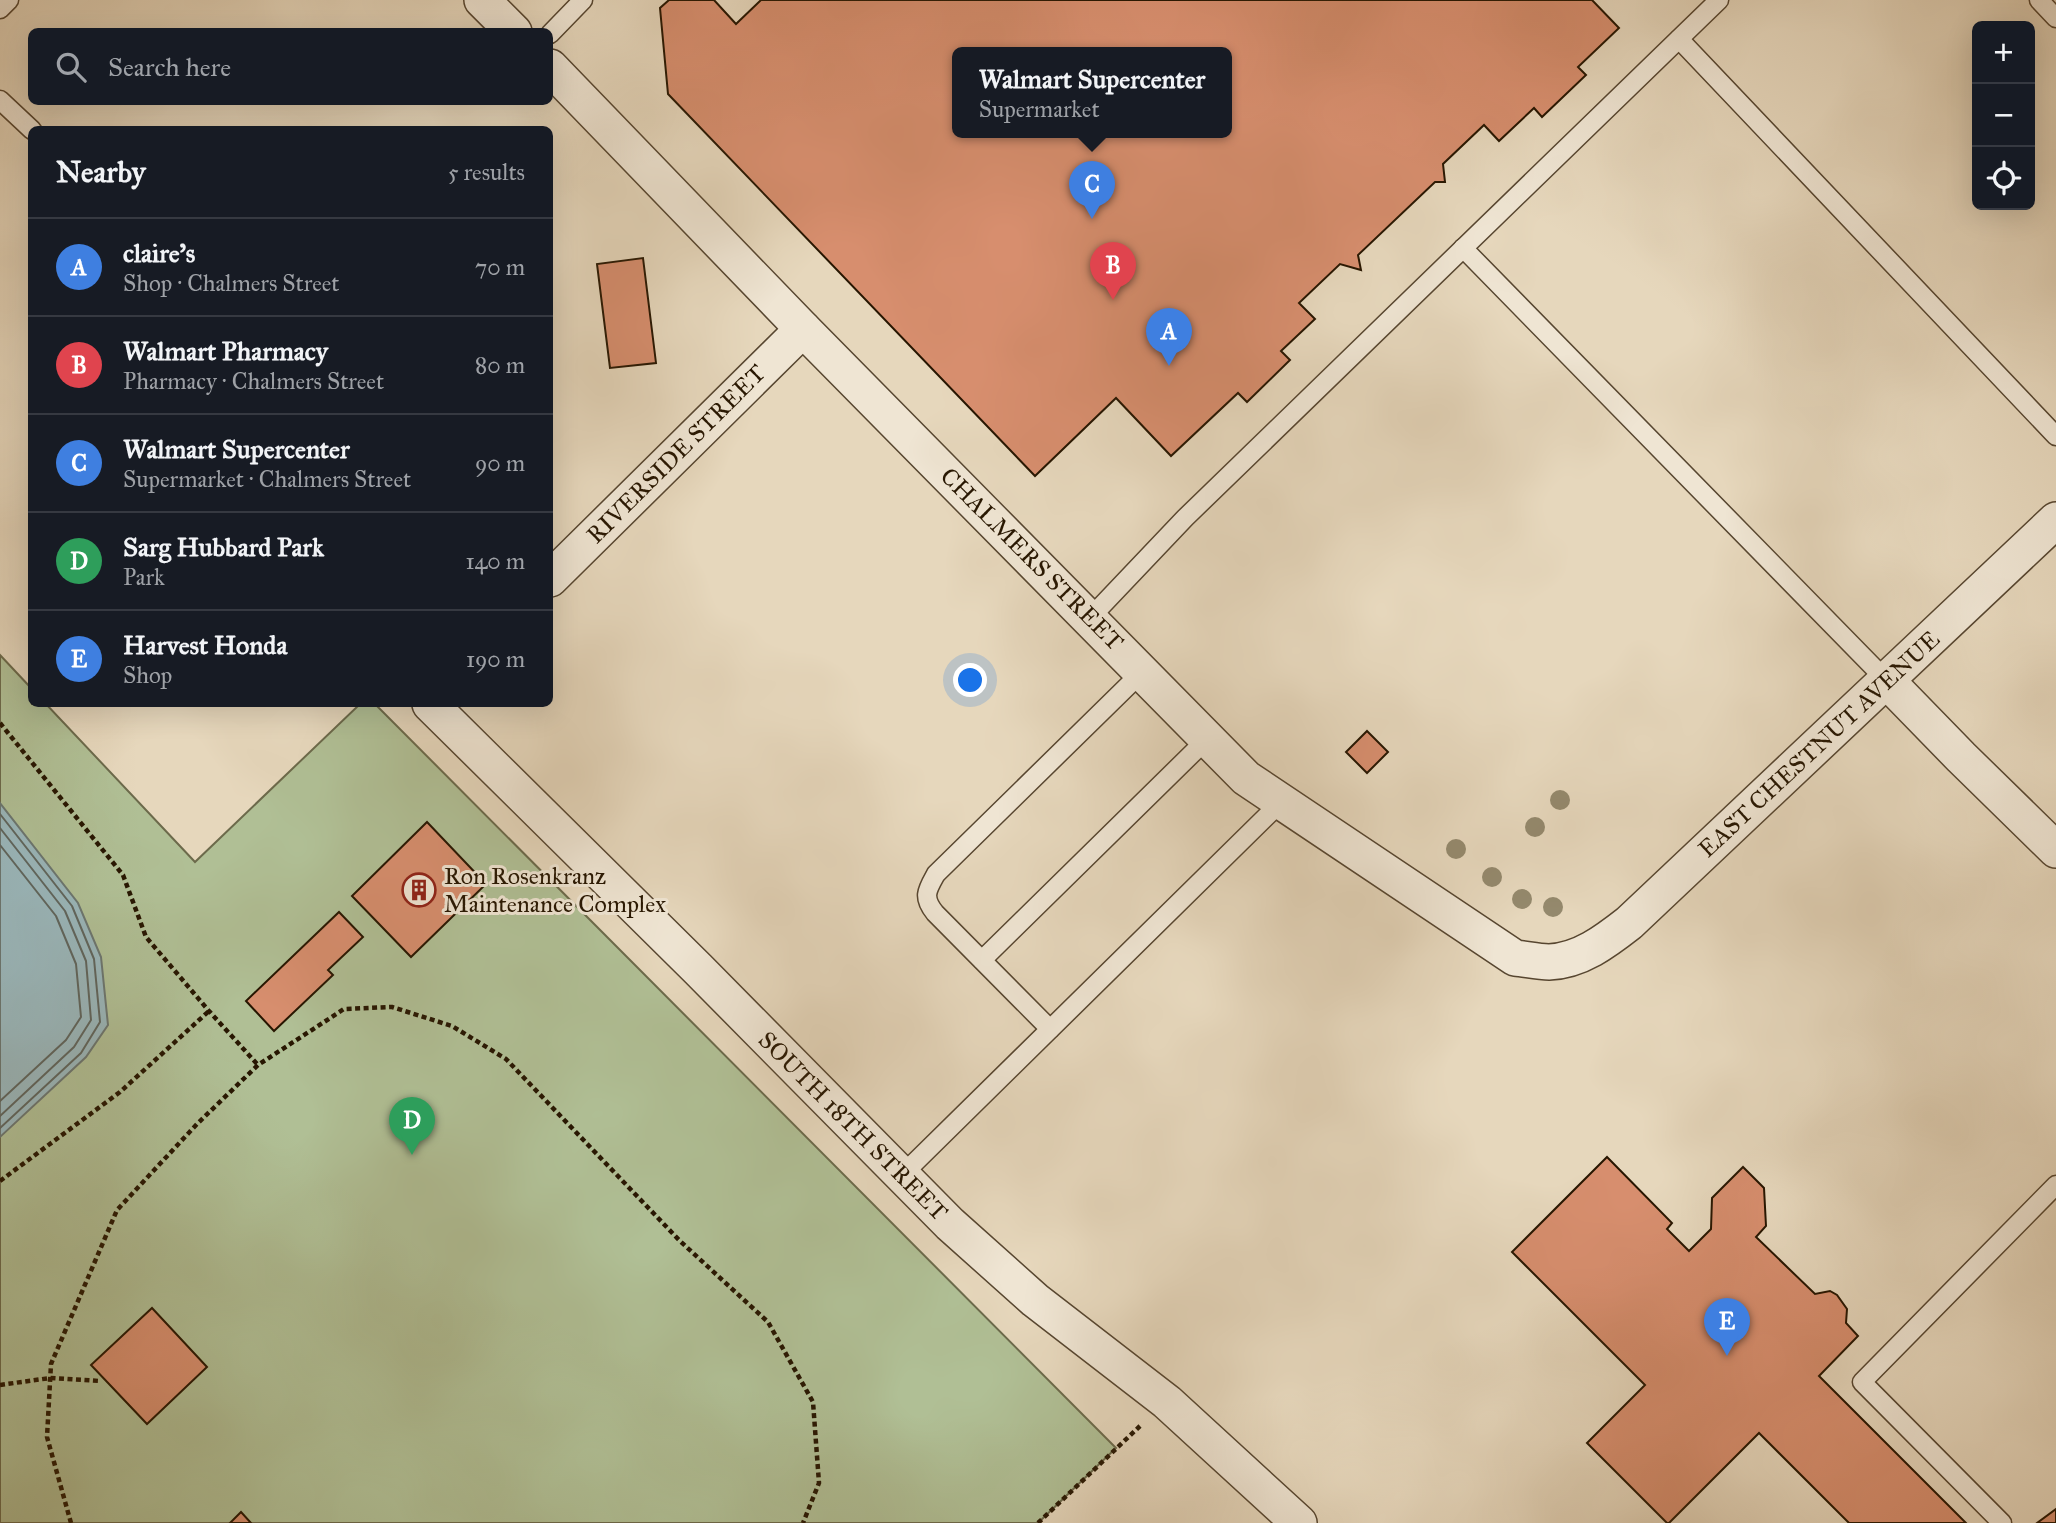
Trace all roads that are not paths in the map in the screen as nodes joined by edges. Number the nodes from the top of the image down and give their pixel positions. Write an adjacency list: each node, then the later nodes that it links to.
1 (9, 0): 6 (lane)
2 (482, 0): 8 (street)
3 (583, 0): 9 (lane)
4 (1719, 0): 10 (lane)
5 (2039, 0): 7 (lane)
6 (0, 9)
7 (2056, 18)
8 (510, 28)
9 (553, 31)
10 (1679, 39): 14 (lane); 16 (lane)
11 (553, 70): 15 (street, CHALMERS STREET)
12 (0, 100): 13 (lane)
13 (28, 126)
14 (1463, 248): 19 (lane); 21 (lane)
15 (803, 329): 18 (street, RIVERSIDE STREET); 19 (street, CHALMERS STREET)
16 (2056, 436)
17 (2056, 520): 21 (street, EAST CHESTNUT AVENUE)
18 (553, 576)
19 (1090, 618): 20 (street, CHALMERS STREET)
20 (1142, 672): 23 (street, CHALMERS STREET); 27 (lane)
21 (1887, 681): 25 (street); 26 (street, EAST CHESTNUT AVENUE)
22 (433, 707): 29 (street, SOUTH 18TH STREET)
23 (1208, 738): 24 (street, CHALMERS STREET); 27 (lane)
24 (1281, 802): 26 (street, CHALMERS STREET); 28 (lane)
25 (2056, 850)
26 (1573, 957)
27 (982, 960): 28 (lane)
28 (1050, 1029): 29 (lane)
29 (902, 1175): 31 (street, SOUTH 18TH STREET)
30 (2056, 1185): 32 (lane)
31 (1299, 1523)
32 (2002, 1523)

